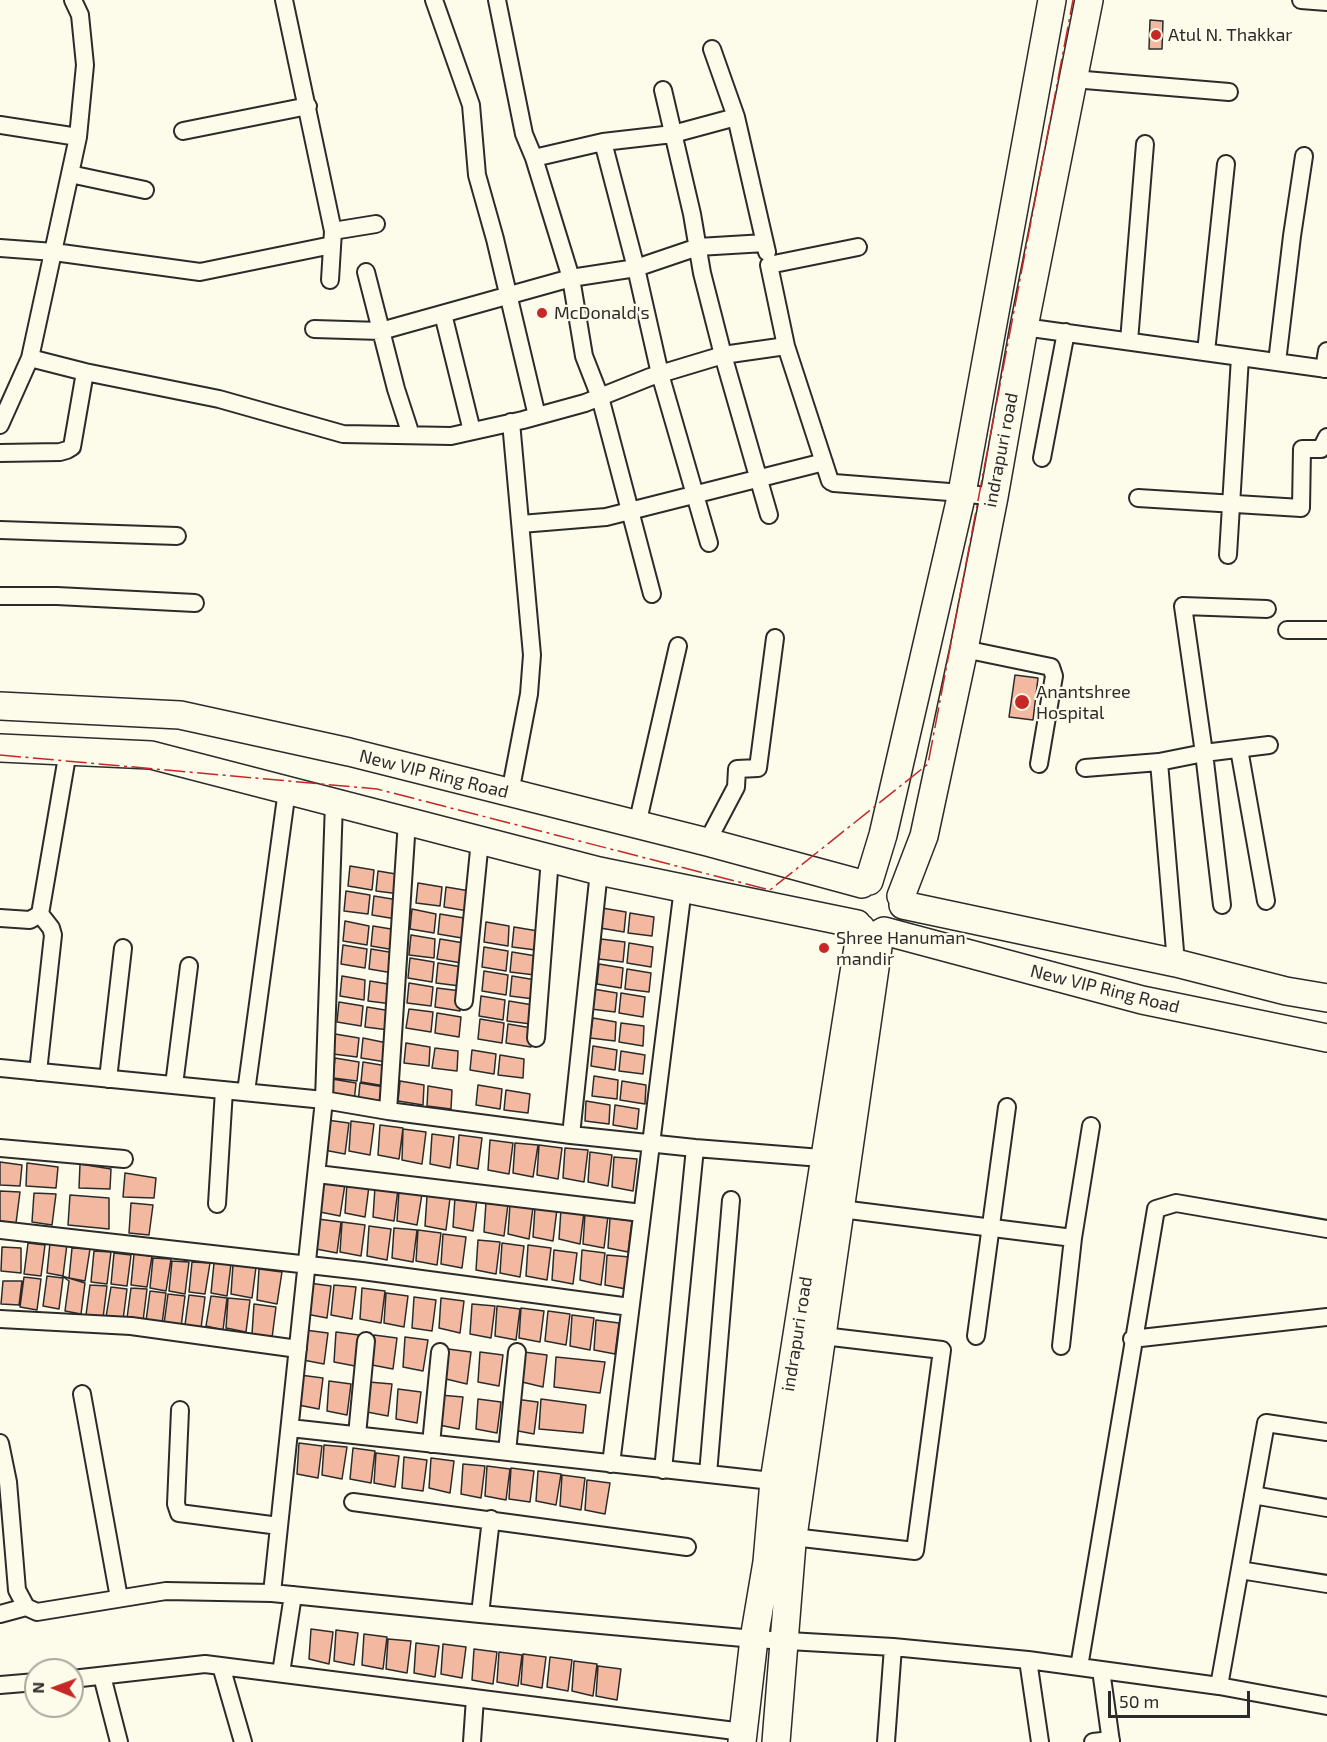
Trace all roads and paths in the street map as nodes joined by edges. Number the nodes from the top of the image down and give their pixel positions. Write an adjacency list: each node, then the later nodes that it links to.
1 (73, 0): 18 (street)
2 (284, 0): 13 (street)
3 (434, 0): 38 (street)
4 (497, 0): 22 (street)
5 (1052, 0): 66 (main road, indrapuri road)
6 (1089, 0): 10 (main road, indrapuri road)
7 (1301, 0): 8 (street)
8 (1327, 2)
9 (712, 49): 14 (street)
10 (1073, 79): 12 (street); 40 (main road, indrapuri road)
11 (663, 90): 17 (street)
12 (1229, 92)
13 (308, 106): 16 (street); 27 (street)
14 (736, 117): 17 (street); 28 (street)
15 (0, 125): 18 (street)
16 (183, 131)
17 (673, 134): 19 (street); 29 (street)
18 (78, 136): 24 (street)
19 (603, 142): 22 (street); 34 (street)
20 (1145, 144): 44 (street)
21 (1304, 156): 51 (street)
22 (534, 158): 36 (street)
23 (1226, 164): 47 (street)
24 (70, 174): 25 (street); 32 (street)
25 (145, 190)
26 (376, 224): 27 (street)
27 (332, 238): 32 (street); 37 (street)
28 (765, 243): 29 (street); 33 (street)
29 (698, 247): 34 (street); 48 (street)
30 (858, 247): 33 (street)
31 (0, 249): 32 (street)
32 (54, 252): 50 (street)
33 (770, 265): 45 (street)
34 (636, 268): 36 (street); 54 (street)
35 (366, 272): 42 (street)
36 (571, 278): 38 (street); 55 (street)
37 (330, 280)
38 (508, 297): 39 (street); 56 (street)
39 (443, 314): 42 (street); 59 (street)
40 (1024, 327): 43 (street); 68 (main road, indrapuri road)
41 (314, 329): 42 (street)
42 (381, 331): 60 (street)
43 (1066, 332): 44 (street); 63 (street)
44 (1129, 341): 47 (street)
45 (786, 346): 48 (street); 64 (street)
46 (1327, 351): 52 (street)
47 (1206, 352): 49 (street)
48 (723, 355): 54 (street); 65 (street)
49 (1240, 357): 51 (street); 70 (street)
50 (30, 358): 53 (street); 58 (street)
51 (1277, 362): 52 (street)
52 (1326, 369)
53 (85, 372): 60 (street); 62 (street)
54 (660, 374): 55 (street); 67 (street)
55 (600, 397): 56 (street); 71 (street)
56 (537, 416): 57 (street)
57 (511, 422): 59 (street); 73 (street)
58 (0, 426)
59 (472, 431): 60 (street)
60 (411, 435)
61 (1327, 437): 70 (street)
62 (0, 453)
63 (1042, 458)
64 (824, 462): 65 (street); 66 (street)
65 (758, 478): 67 (street); 72 (street)
66 (962, 493): 68 (street); 105 (main road, indrapuri road)
67 (695, 495): 71 (street); 76 (street)
68 (994, 497): 86 (main road, indrapuri road)
69 (1138, 498): 70 (street)
70 (1231, 505): 77 (street)
71 (630, 511): 73 (street); 78 (street)
72 (769, 515)
73 (520, 525): 97 (street)
74 (0, 530): 75 (street)
75 (177, 536)
76 (709, 543)
77 (1228, 555)
78 (652, 594)
79 (0, 596): 80 (street)
80 (195, 603)
81 (1267, 609): 92 (street)
82 (1287, 630): 83 (street)
83 (1327, 630)
84 (775, 638): 102 (street)
85 (678, 646): 100 (street)
86 (964, 650): 94 (street); 107 (main road, indrapuri road)
87 (0, 706): 97 (main road, New VIP Ring Road)
88 (1269, 745): 90 (street)
89 (0, 747): 91 (main road, New VIP Ring Road)
90 (1239, 749): 92 (street); 108 (street)
91 (68, 751): 96 (main road, New VIP Ring Road); 110 (street)
92 (1204, 753): 93 (street); 109 (street)
93 (1159, 762): 95 (street); 114 (street)
94 (1039, 764)
95 (1085, 768)
96 (287, 790): 98 (main road, New VIP Ring Road); 125 (street)
97 (510, 793): 100 (main road, New VIP Ring Road)
98 (334, 802): 99 (main road, New VIP Ring Road); 126 (street)
99 (407, 821): 101 (main road, New VIP Ring Road); 128 (street)
100 (637, 825): 102 (main road, New VIP Ring Road)
101 (480, 840): 103 (main road, New VIP Ring Road); 117 (street)
102 (707, 842): 105 (main road, New VIP Ring Road)
103 (550, 858): 104 (main road, New VIP Ring Road); 118 (street)
104 (599, 871): 106 (main road, New VIP Ring Road); 130 (street)
105 (865, 883): 107 (main road); 112 (main road)
106 (683, 888): 112 (main road, New VIP Ring Road); 131 (street)
107 (902, 901): 112 (main road); 114 (main road, New VIP Ring Road)
108 (1266, 901)
109 (1222, 905)
110 (40, 914): 111 (street); 121 (street)
111 (0, 918)
112 (871, 929): 119 (main road, New VIP Ring Road); 135 (main road, indrapuri road)
113 (123, 948): 122 (street)
114 (1176, 963): 116 (main road, New VIP Ring Road)
115 (189, 966): 123 (street)
116 (1327, 998)
117 (464, 1001)
118 (536, 1038)
119 (1327, 1038)
120 (0, 1068): 121 (street)
121 (38, 1072): 122 (street)
122 (108, 1079): 123 (street)
123 (174, 1085): 124 (street)
124 (224, 1090): 125 (street); 138 (street)
125 (246, 1092): 126 (street)
126 (324, 1100): 128 (street); 136 (street)
127 (1007, 1107): 141 (street)
128 (388, 1111): 130 (street)
129 (1091, 1126): 144 (street)
130 (571, 1135): 131 (street)
131 (651, 1143): 133 (street); 140 (street)
132 (0, 1148): 134 (street)
133 (695, 1148): 135 (street); 166 (street)
134 (124, 1159)
135 (836, 1160): 139 (main road, indrapuri road)
136 (317, 1174): 140 (street); 145 (street)
137 (731, 1200): 167 (street)
138 (217, 1204)
139 (829, 1207): 141 (street); 149 (main road, indrapuri road); 168 (main road, indrapuri road)
140 (642, 1213): 146 (street)
141 (990, 1226): 144 (street); 150 (street)
142 (1327, 1229): 151 (street)
143 (0, 1230): 145 (street)
144 (1073, 1238): 153 (street)
145 (307, 1264): 146 (street); 154 (street)
146 (630, 1307): 165 (street)
147 (1327, 1317): 151 (street)
148 (0, 1319): 154 (street)
149 (823, 1336): 170 (main road, indrapuri road); 176 (street)
150 (976, 1336)
151 (1132, 1339): 191 (street)
152 (366, 1341): 161 (street)
153 (1061, 1346)
154 (298, 1349): 159 (street)
155 (440, 1352): 163 (street)
156 (517, 1352): 164 (street)
157 (82, 1394): 182 (street)
158 (180, 1410): 175 (street)
159 (290, 1428): 161 (street); 175 (street)
160 (1327, 1432): 171 (street)
161 (357, 1435): 163 (street)
162 (0, 1443): 169 (street)
163 (431, 1444): 164 (street)
164 (507, 1452): 165 (street)
165 (610, 1464): 166 (street)
166 (663, 1470): 167 (street)
167 (708, 1474): 168 (street)
168 (774, 1480): 170 (street); 186 (main road, indrapuri road)
169 (4, 1483): 183 (street)
170 (801, 1487): 176 (main road, indrapuri road)
171 (1253, 1495): 173 (street); 178 (street)
172 (352, 1502): 174 (street)
173 (1327, 1508)
174 (490, 1520): 177 (street); 185 (street)
175 (279, 1526): 180 (street)
176 (793, 1537): 187 (main road, indrapuri road)
177 (687, 1547)
178 (1240, 1570): 179 (street); 198 (street)
179 (1327, 1584)
180 (272, 1593): 181 (street); 182 (street)
181 (293, 1595): 185 (street); 193 (street)
182 (118, 1598): 183 (street)
183 (26, 1607): 184 (street)
184 (0, 1614)
185 (480, 1614): 186 (street)
186 (754, 1639): 187 (street); 201 (main road, indrapuri road)
187 (784, 1640): 188 (street); 206 (main road, indrapuri road)
188 (893, 1647): 189 (street); 207 (street)
189 (1028, 1660): 191 (street); 208 (street)
190 (221, 1666): 193 (street); 194 (street); 204 (street)
191 (1079, 1667): 192 (street)
192 (1101, 1670): 198 (street); 202 (street)
193 (281, 1673): 199 (street)
194 (102, 1676): 195 (street); 203 (street)
195 (84, 1678)
196 (24, 1683): 197 (street)
197 (0, 1685)
198 (1219, 1686): 200 (street)
199 (475, 1698): 201 (street); 205 (street)
200 (1327, 1706)
201 (742, 1737)
202 (1111, 1741): 209 (street)
203 (118, 1742)
204 (243, 1742)
205 (472, 1742)
206 (776, 1742)
207 (886, 1742)
208 (1040, 1742)
209 (1094, 1742)

